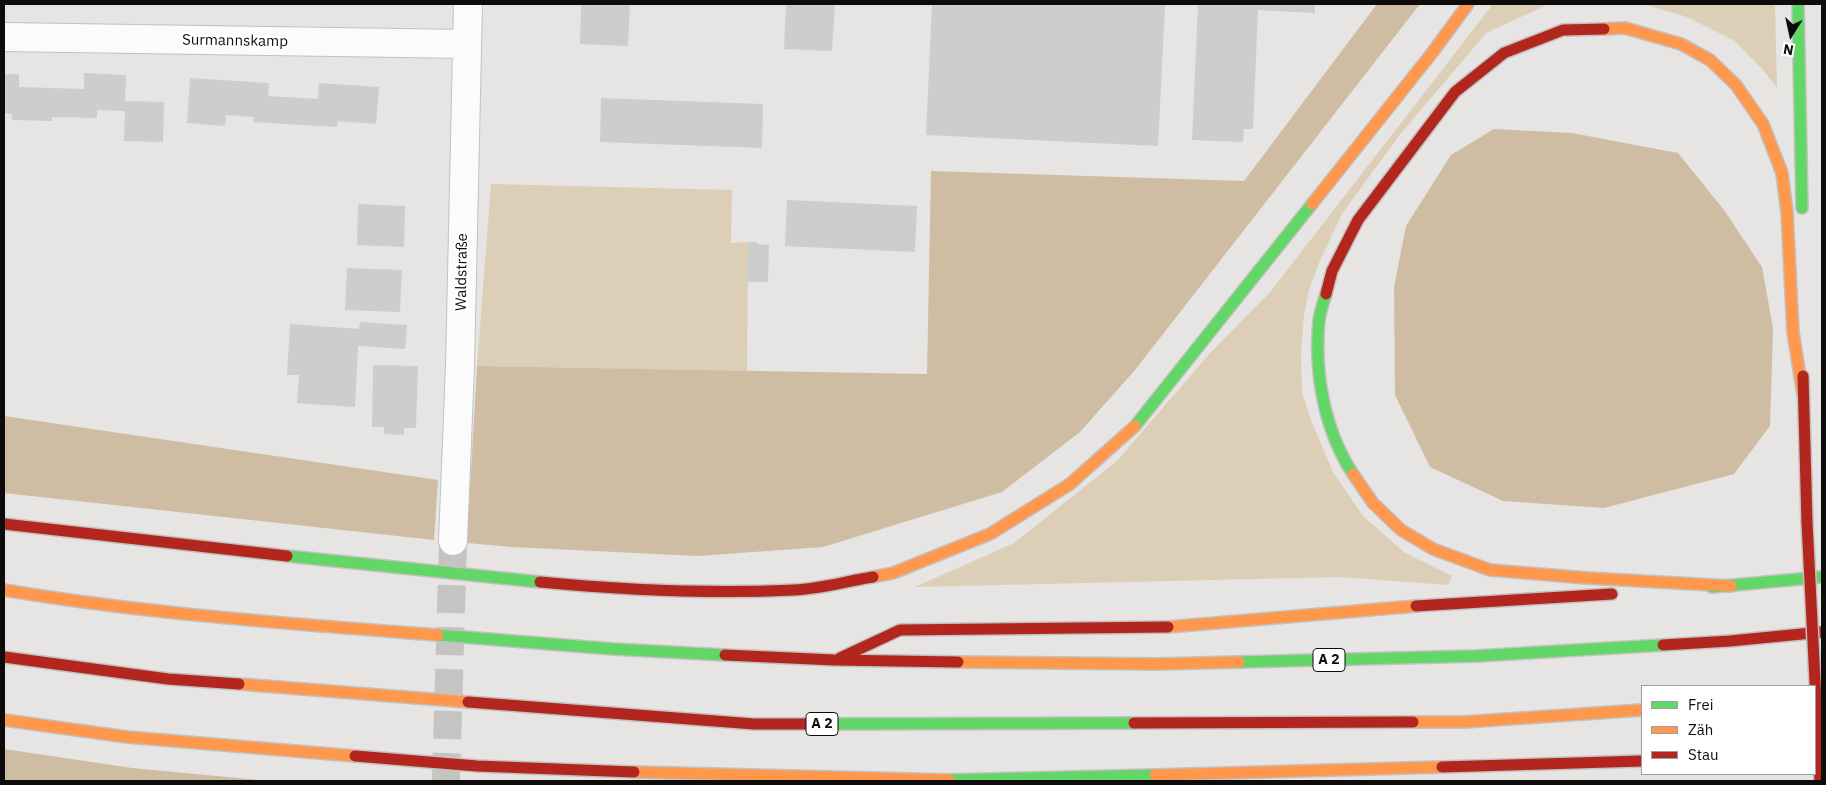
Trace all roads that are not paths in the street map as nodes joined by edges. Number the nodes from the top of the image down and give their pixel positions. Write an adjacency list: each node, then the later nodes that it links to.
1 (468, 4): 5 (street, Waldstraße)
2 (1468, 4): 9 (highway)
3 (1798, 4): 6 (highway)
4 (4, 37): 5 (street, Surmannskamp)
5 (467, 44): 10 (street, Waldstraße)
6 (1802, 221)
7 (1802, 289): 8 (highway)
8 (1803, 395): 12 (highway); 17 (highway, bridge)
9 (4, 524)
10 (453, 541)
11 (1822, 577): 12 (highway)
12 (1731, 586): 16 (highway)
13 (4, 590): 16 (highway, A 2)
14 (1822, 632): 16 (highway, A 2)
15 (4, 657): 19 (highway, A 2)
16 (834, 660)
17 (1815, 685)
18 (1816, 701): 26 (highway, bridge)
19 (1641, 710)
20 (4, 720): 22 (highway)
21 (1641, 761): 22 (highway)
22 (477, 766): 25 (highway)
23 (1641, 768): 24 (highway)
24 (1626, 772)
25 (566, 781)
26 (1820, 781)

